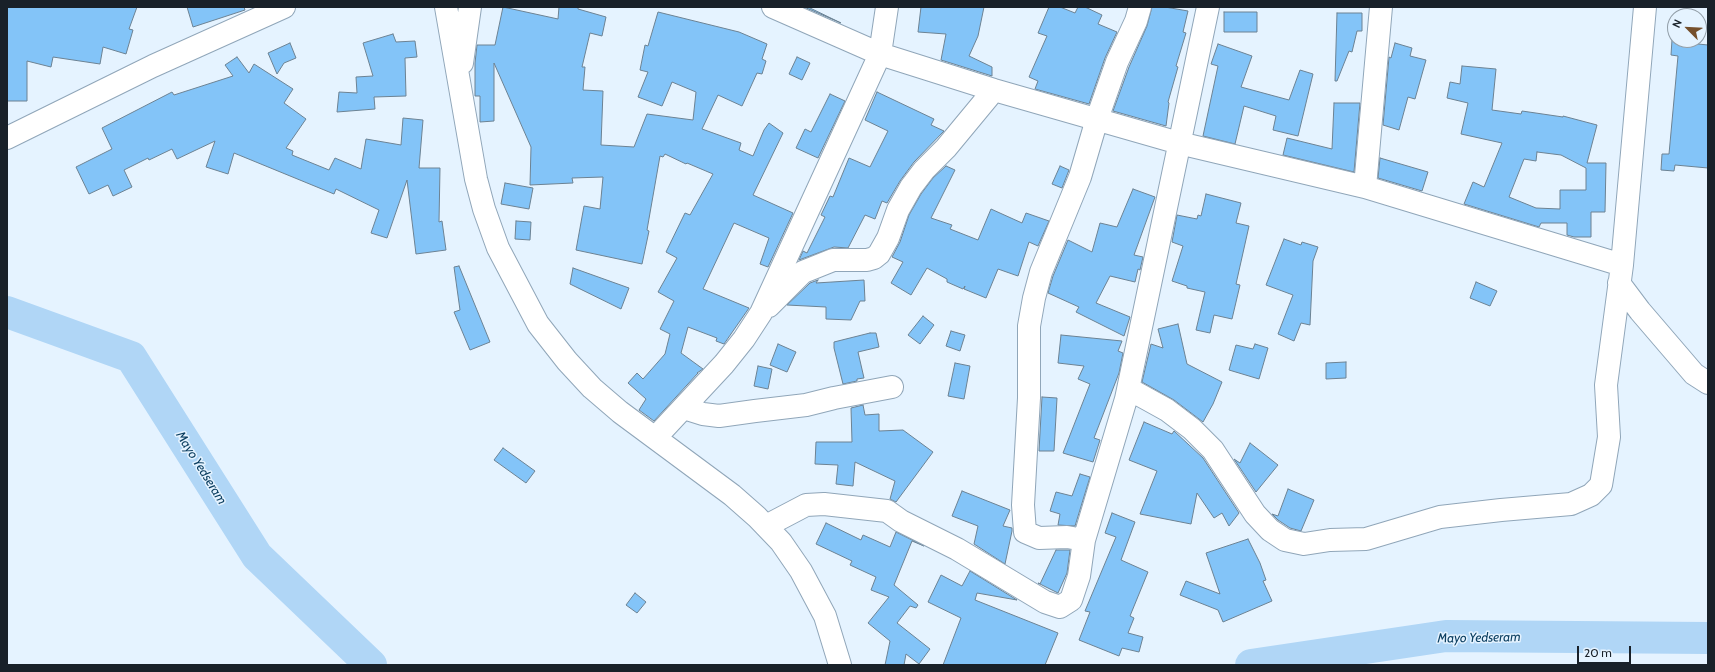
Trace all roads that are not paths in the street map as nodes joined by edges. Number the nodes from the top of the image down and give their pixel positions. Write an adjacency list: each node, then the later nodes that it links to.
1 (446, 7): 11 (street)
2 (470, 7): 11 (street)
3 (773, 7): 10 (street)
4 (887, 7): 10 (street)
5 (1140, 7): 13 (street)
6 (1208, 7): 15 (street)
7 (1381, 7): 16 (street)
8 (1645, 7): 17 (street)
9 (275, 9): 14 (street)
10 (880, 54): 12 (street); 18 (street)
11 (460, 80): 23 (street)
12 (994, 90): 13 (street); 18 (street)
13 (1097, 119): 15 (street); 25 (street)
14 (7, 138)
15 (1179, 143): 16 (street); 21 (street)
16 (1365, 187): 17 (street)
17 (1621, 274): 19 (street); 21 (street)
18 (761, 313): 22 (street)
19 (1708, 383)
20 (892, 387): 22 (street)
21 (1129, 389): 25 (street)
22 (684, 408): 23 (street)
23 (655, 438): 24 (street)
24 (766, 526): 25 (street); 26 (street)
25 (1084, 540)
26 (840, 665)

